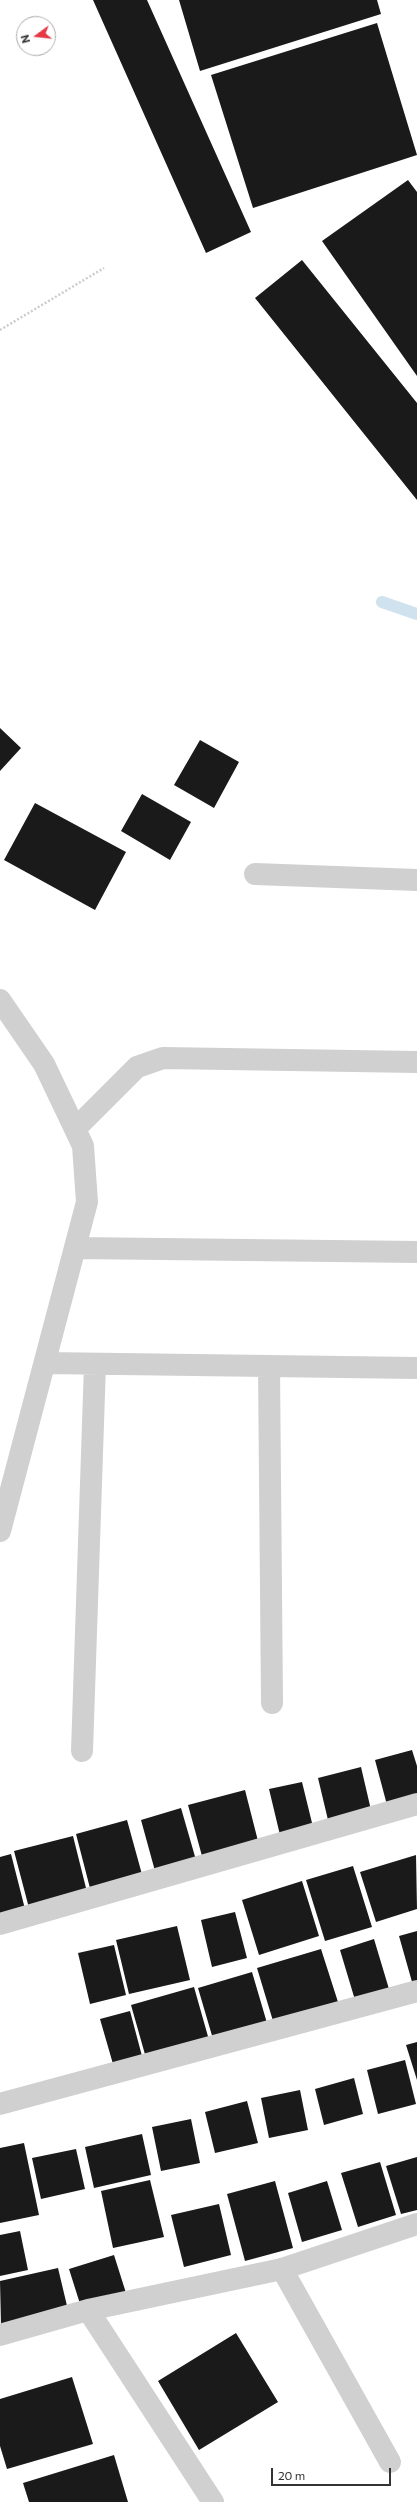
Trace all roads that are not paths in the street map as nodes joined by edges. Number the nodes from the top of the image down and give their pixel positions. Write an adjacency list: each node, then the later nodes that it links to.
1 (255, 874): 2 (street)
2 (417, 880)
3 (0, 1000): 5 (street)
4 (417, 1062): 5 (street)
5 (75, 1129): 6 (street)
6 (76, 1248): 7 (street); 8 (street)
7 (417, 1252)
8 (45, 1364): 9 (street); 12 (street)
9 (95, 1364): 10 (street); 14 (street)
10 (269, 1366): 11 (street); 13 (street)
11 (417, 1368)
12 (0, 1530)
13 (272, 1703)
14 (82, 1751)
15 (417, 1804): 16 (street)
16 (0, 1924)
17 (417, 1991): 18 (street)
18 (0, 2104)
19 (417, 2224): 20 (street)
20 (282, 2269): 21 (street); 23 (street)
21 (88, 2310): 22 (street); 24 (street)
22 (0, 2335)
23 (390, 2462)
24 (213, 2502)

